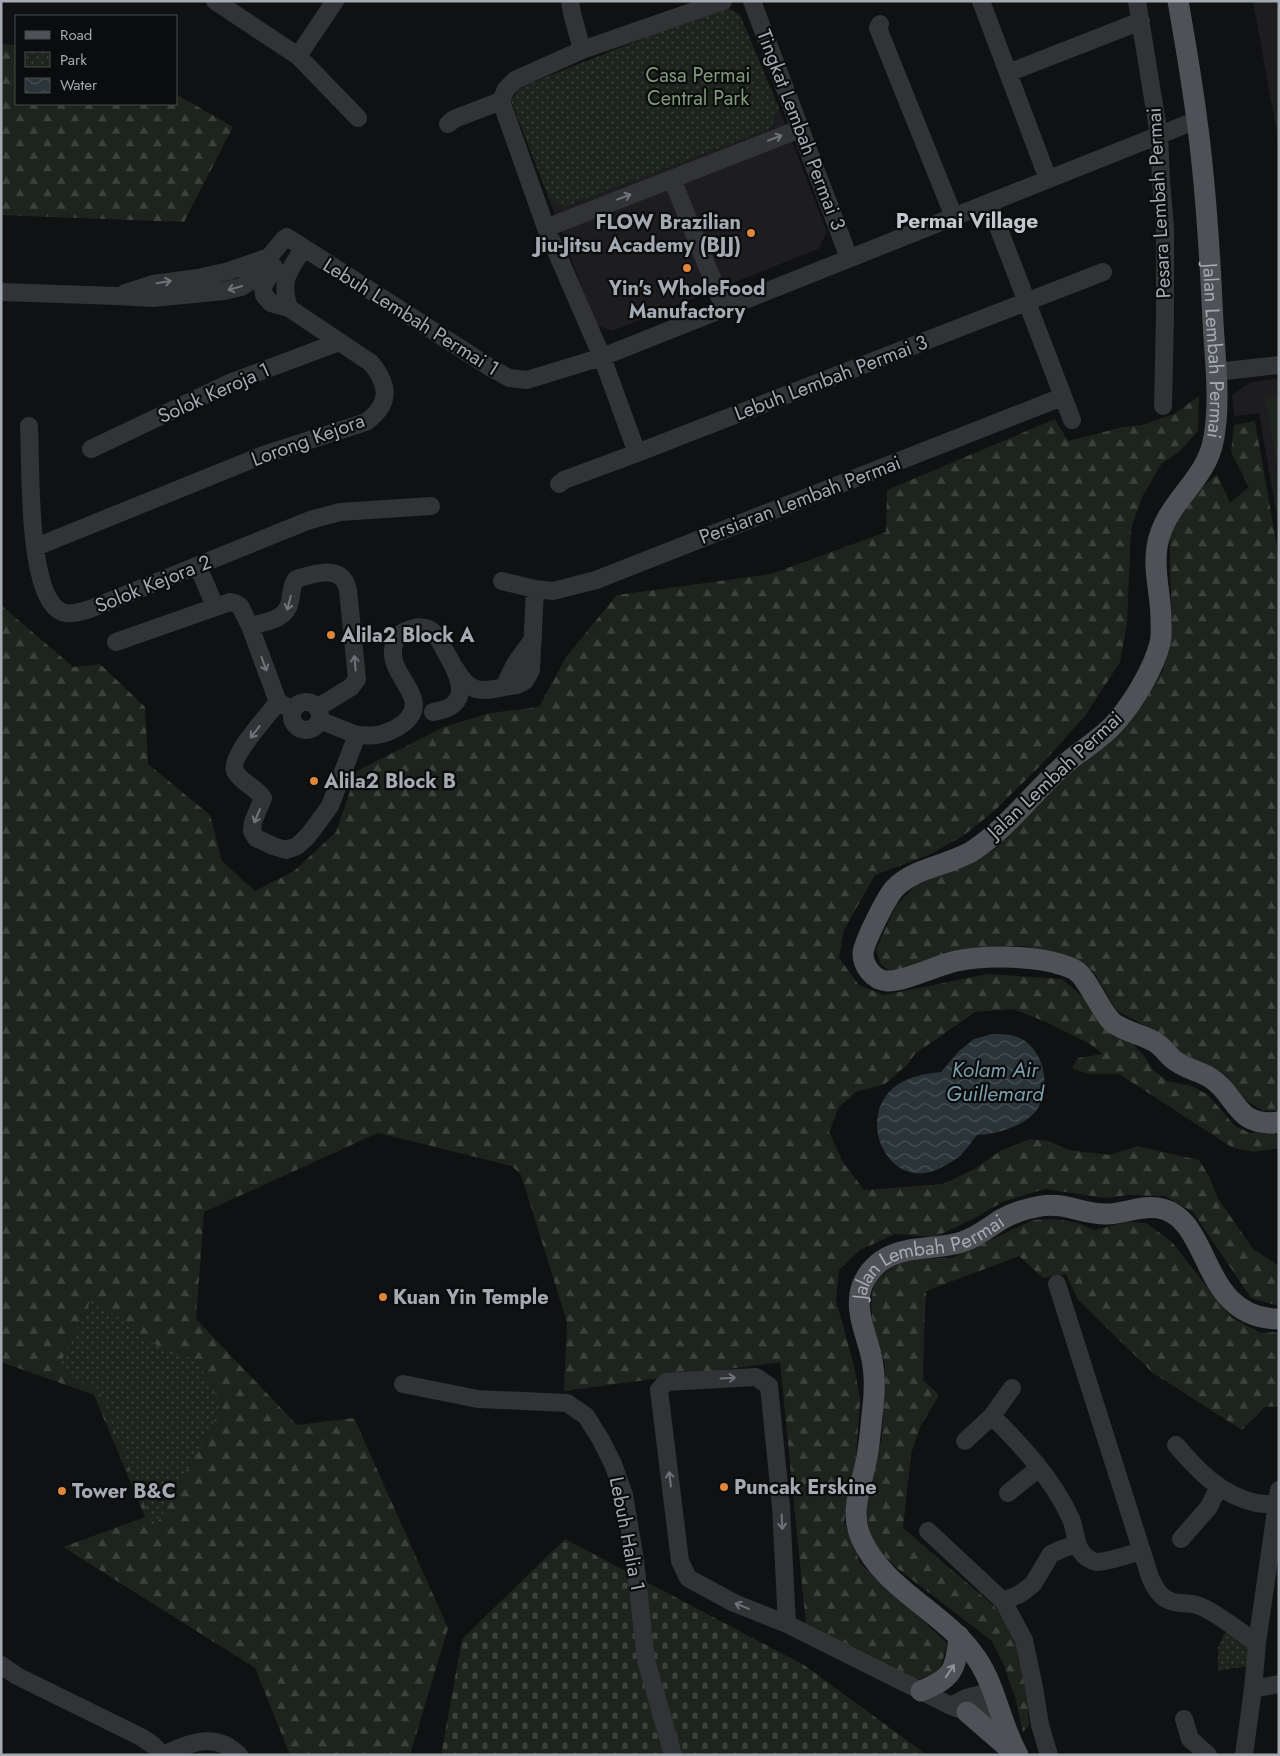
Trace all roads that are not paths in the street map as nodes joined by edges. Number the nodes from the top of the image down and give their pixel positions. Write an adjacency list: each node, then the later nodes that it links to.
1 (216, 1): 12 (street)
2 (335, 1): 12 (street)
3 (570, 1): 11 (street)
4 (722, 1): 11 (street)
5 (752, 1): 18 (street, Tingkat Lembah Permai 3)
6 (981, 1): 13 (street)
7 (1137, 1): 9 (street, Pesara Lembah Permai)
8 (1178, 1): 16 (main road, Jalan Lembah Permai)
9 (1141, 21): 13 (street); 19 (street, Pesara Lembah Permai)
10 (880, 24): 23 (street)
11 (582, 50): 14 (street)
12 (298, 56): 15 (street)
13 (1008, 73): 21 (street)
14 (501, 101): 17 (street); 24 (street)
15 (358, 118)
16 (1197, 120): 19 (street, Lebuh Lembah Permai 1); 34 (main road, Jalan Lembah Permai)
17 (448, 124)
18 (800, 129): 20 (street, one-way to 18); 26 (street, Tingkat Lembah Permai 3)
19 (1159, 136): 21 (street, Lebuh Lembah Permai 1); 36 (street, Pesara Lembah Permai)
20 (672, 179): 24 (street, one-way to 20); 30 (street)
21 (1048, 179): 22 (street, Lebuh Lembah Permai 1)
22 (989, 203): 23 (street, Lebuh Lembah Permai 1); 29 (street)
23 (954, 217): 26 (street, Lebuh Lembah Permai 1)
24 (546, 228): 32 (street)
25 (298, 244): 28 (street); 31 (street, Lorong Kejora); 32 (street, Lebuh Lembah Permai 1)
26 (849, 258): 30 (street, Lebuh Lembah Permai 1)
27 (1103, 272): 29 (street, Lebuh Lembah Permai 3)
28 (1, 292)
29 (1026, 302): 35 (street); 40 (street, Lebuh Lembah Permai 3)
30 (724, 308): 32 (street, Lebuh Lembah Permai 1)
31 (339, 342): 39 (street, Solok Keroja 1); 43 (street, Lorong Kejora)
32 (602, 357): 40 (street)
33 (1279, 365): 34 (street)
34 (1216, 372): 53 (main road, Jalan Lembah Permai)
35 (1062, 397): 37 (street); 46 (street, Persiaran Lembah Permai)
36 (1163, 406)
37 (1072, 420)
38 (28, 426): 43 (street, Solok Kejora 2)
39 (91, 449)
40 (637, 454): 41 (street, Lebuh Lembah Permai 3)
41 (559, 484)
42 (430, 506): 44 (street, Solok Kejora 2)
43 (36, 547): 44 (street, Solok Kejora 2)
44 (198, 566): 47 (street)
45 (502, 581): 46 (street, Persiaran Lembah Permai)
46 (535, 589): 52 (street, bridge)
47 (211, 597)
48 (250, 626): 49 (street); 50 (street, one-way to 50); 51 (street, one-way to 48)
49 (116, 642)
50 (286, 706): 51 (street); 52 (street, one-way to 52)
51 (318, 714): 52 (street)
52 (357, 735)
53 (1279, 1122)
54 (1057, 1284): 68 (street)
55 (1279, 1319): 72 (main road, Jalan Lembah Permai)
56 (402, 1384): 83 (street, Lebuh Halia 1)
57 (1012, 1388): 58 (street)
58 (992, 1416): 59 (street); 61 (street)
59 (965, 1440)
60 (1176, 1445): 62 (street)
61 (1039, 1468): 63 (street); 67 (street)
62 (1218, 1488): 64 (street); 66 (street)
63 (1008, 1493)
64 (1278, 1500): 69 (street)
65 (928, 1531): 70 (street)
66 (1181, 1539)
67 (1077, 1544): 68 (street); 70 (street)
68 (1142, 1551): 73 (street)
69 (1272, 1580): 73 (street)
70 (1003, 1601): 85 (street)
71 (787, 1624): 71 (street, one-way to 71); 77 (street)
72 (959, 1636): 77 (main road, one-way to 72); 78 (main road, Jalan Lembah Permai)
73 (1257, 1643): 76 (street)
74 (1, 1665): 81 (street)
75 (1279, 1684): 76 (street)
76 (1253, 1689): 87 (street)
77 (921, 1691): 79 (street)
78 (996, 1699): 79 (street); 84 (main road, Jalan Lembah Permai)
79 (959, 1709): 84 (main road)
80 (1184, 1719): 86 (street)
81 (163, 1755): 82 (street)
82 (239, 1755)
83 (674, 1755)
84 (1017, 1755)
85 (1049, 1755)
86 (1208, 1755)
87 (1244, 1755)

